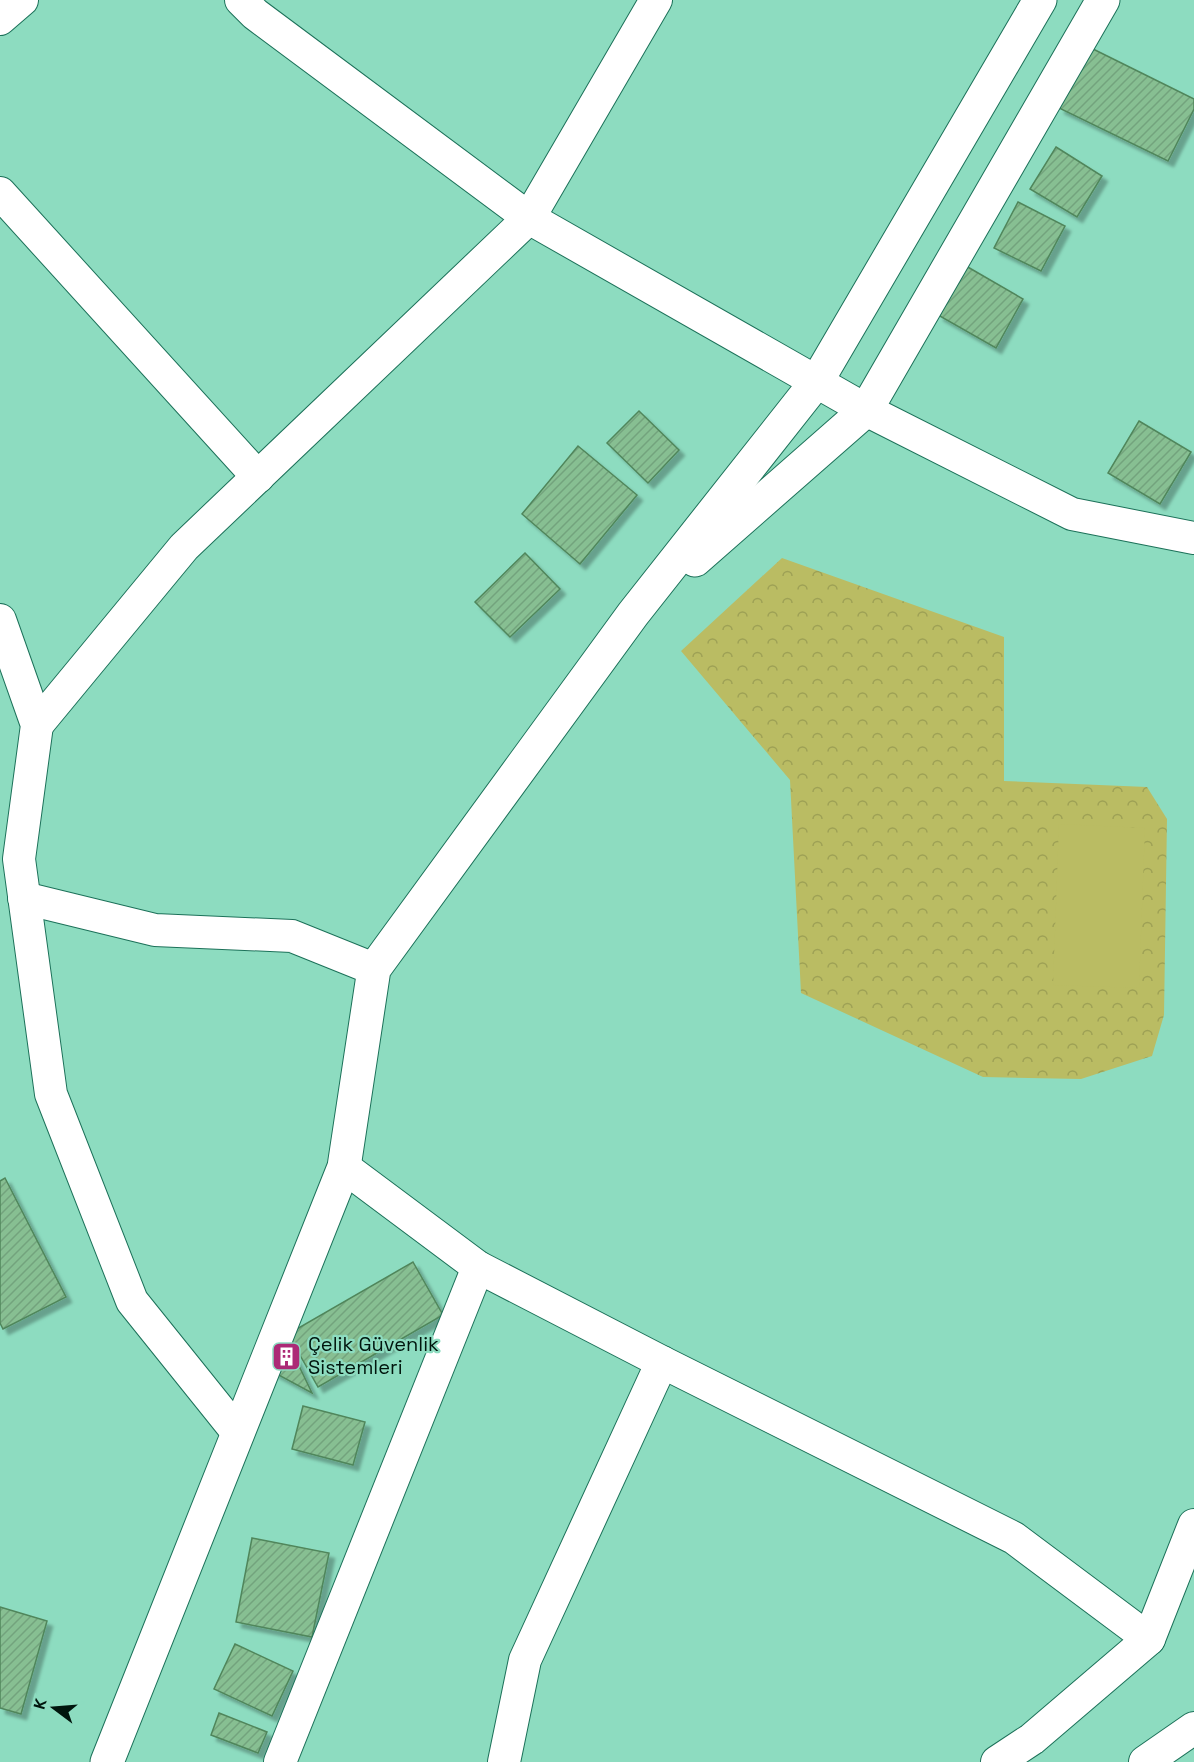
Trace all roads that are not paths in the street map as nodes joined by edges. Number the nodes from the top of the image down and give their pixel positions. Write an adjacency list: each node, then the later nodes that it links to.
1 (22, 0): 6 (street)
2 (656, 0): 8 (street)
3 (1040, 0): 9 (street)
4 (1103, 0): 10 (street)
5 (253, 5): 8 (street)
6 (0, 19)
7 (0, 193): 11 (street)
8 (529, 218): 9 (street); 11 (street)
9 (817, 381): 10 (street); 13 (street)
10 (866, 410): 12 (street); 13 (street)
11 (258, 477): 15 (street)
12 (1194, 538)
13 (633, 614): 18 (street)
14 (0, 620): 15 (street)
15 (37, 725): 16 (street)
16 (10, 860): 17 (street)
17 (24, 898): 18 (street); 22 (street)
18 (374, 969): 19 (street)
19 (344, 1167): 20 (street); 22 (street)
20 (478, 1267): 21 (street); 27 (street)
21 (662, 1362): 24 (street); 28 (street)
22 (238, 1433): 26 (street)
23 (1194, 1525): 24 (street)
24 (1149, 1639): 29 (street)
25 (1194, 1728): 30 (street)
26 (107, 1762)
27 (280, 1762)
28 (504, 1762)
29 (997, 1762)
30 (1145, 1762)

